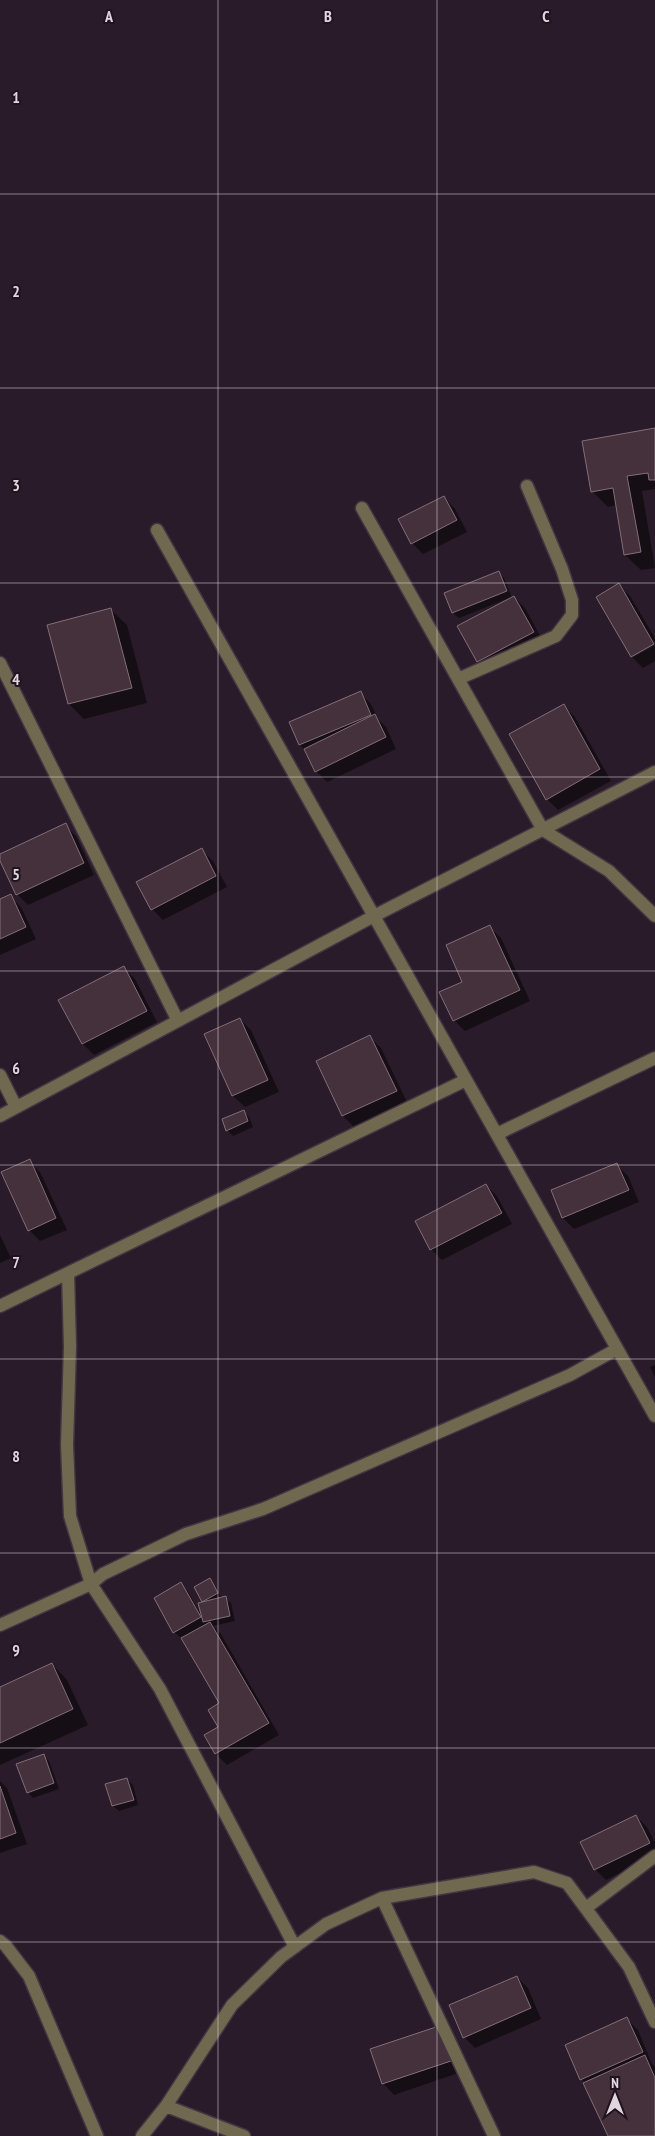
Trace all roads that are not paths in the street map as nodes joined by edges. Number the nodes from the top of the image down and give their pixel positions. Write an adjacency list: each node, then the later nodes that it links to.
1 (527, 486): 5 (street)
2 (362, 508): 5 (street)
3 (157, 530): 8 (street)
4 (0, 663): 10 (street)
5 (458, 679): 7 (street)
6 (655, 772): 7 (street)
7 (543, 830): 8 (street); 9 (street)
8 (374, 916): 10 (street); 13 (street)
9 (655, 916)
10 (178, 1021): 14 (street)
11 (655, 1058): 16 (street)
12 (0, 1075): 14 (street)
13 (466, 1080): 16 (street); 17 (street)
14 (16, 1107): 15 (street)
15 (0, 1116)
16 (497, 1134): 19 (street)
17 (68, 1273): 18 (street); 21 (street)
18 (0, 1306)
19 (617, 1349): 20 (street); 21 (street)
20 (655, 1416)
21 (91, 1584): 22 (street); 27 (street)
22 (0, 1625)
23 (655, 1856): 25 (street)
24 (382, 1898): 25 (street); 27 (street); 33 (street)
25 (586, 1908): 28 (street)
26 (0, 1941): 30 (street)
27 (295, 1947): 29 (street)
28 (655, 2022)
29 (166, 2106): 31 (street); 32 (street)
30 (97, 2136)
31 (142, 2136)
32 (244, 2136)
33 (494, 2136)

